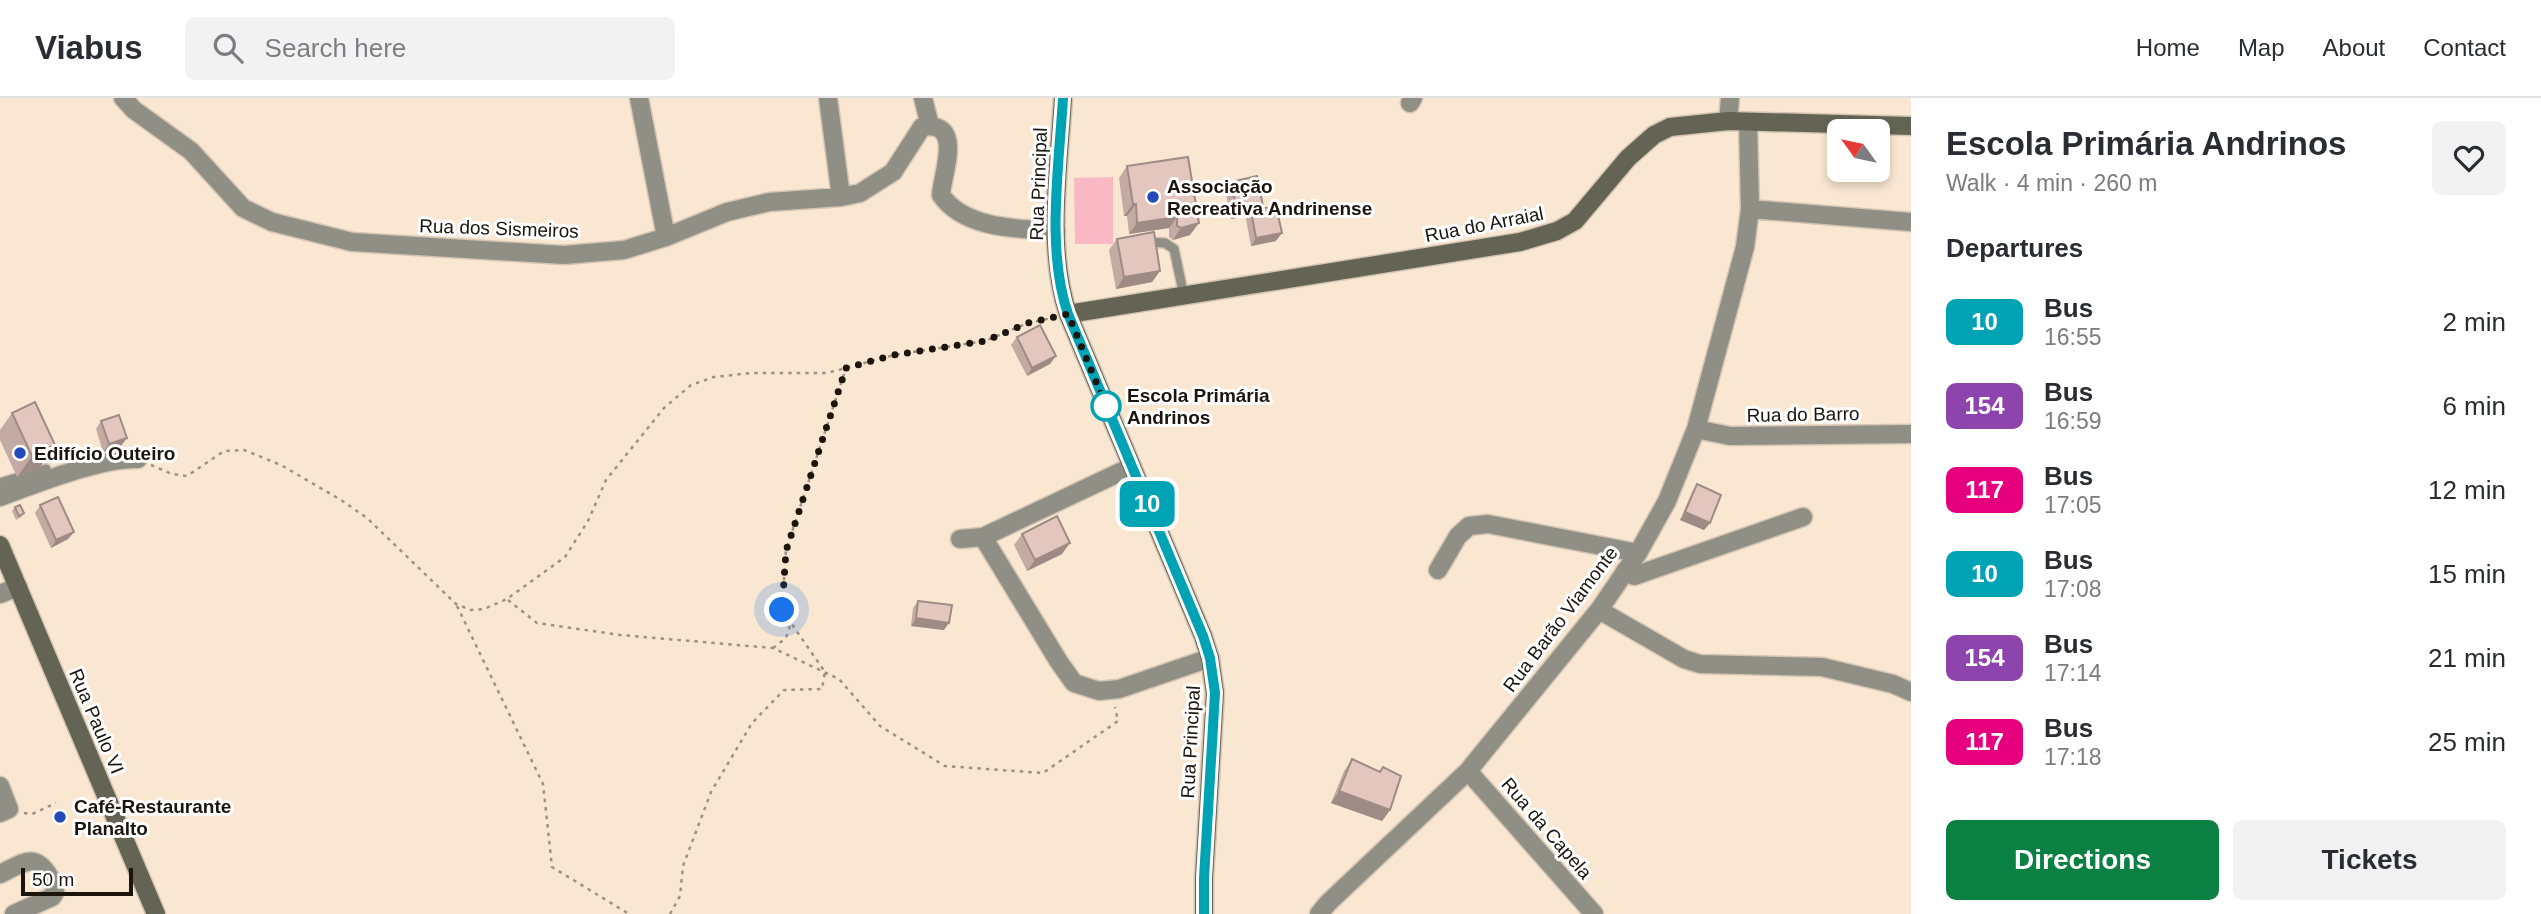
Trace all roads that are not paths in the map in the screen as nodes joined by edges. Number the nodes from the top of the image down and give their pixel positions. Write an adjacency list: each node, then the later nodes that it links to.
1 (123, 98): 15 (street, Rua dos Sismeiros)
2 (639, 98): 15 (street)
3 (828, 98): 11 (street)
4 (923, 98): 10 (street)
5 (1063, 98): 14 (main road, Rua Principal)
6 (1730, 98): 7 (street)
7 (1728, 121): 8 (main road, Rua do Arraial); 17 (main road, Rua do Arraial)
8 (1748, 122): 9 (main road, Rua do Arraial); 12 (street, Rua Barão Viamonte)
9 (1911, 125)
10 (930, 126): 11 (street, Rua dos Sismeiros); 14 (street)
11 (841, 197): 15 (street, Rua dos Sismeiros)
12 (1750, 209): 13 (street); 19 (street, Rua Barão Viamonte)
13 (1911, 222)
14 (1056, 232): 18 (main road, Rua Principal)
15 (666, 237)
16 (1139, 242): 17 (lane)
17 (1184, 296): 18 (main road, Rua do Arraial)
18 (1068, 314): 22 (main road, Rua Principal)
19 (1696, 429): 20 (street, Rua do Barro); 30 (street, Rua Barão Viamonte)
20 (1911, 434)
21 (138, 459): 25 (street)
22 (1131, 467): 27 (street); 36 (main road, Rua Principal)
23 (46, 469): 24 (lane)
24 (0, 483)
25 (0, 497)
26 (1802, 517): 32 (street)
27 (983, 537): 28 (street); 36 (street)
28 (960, 539)
29 (0, 545): 33 (main road, Rua Paulo VI)
30 (1638, 553): 31 (street); 32 (street, Rua Barão Viamonte)
31 (1438, 570)
32 (1625, 571): 35 (street, Rua Barão Viamonte)
33 (18, 587): 34 (street); 42 (main road, Rua Paulo VI)
34 (0, 594)
35 (1599, 610): 37 (street); 38 (street, Rua Barão Viamonte)
36 (1210, 658): 44 (main road, Rua Principal)
37 (1911, 692)
38 (1468, 771): 45 (street, Rua Barão Viamonte); 46 (street, Rua da Capela)
39 (0, 786): 40 (street)
40 (0, 813)
41 (0, 874): 43 (street)
42 (152, 913)
43 (14, 914)
44 (1204, 914)
45 (1319, 914)
46 (1594, 914)

